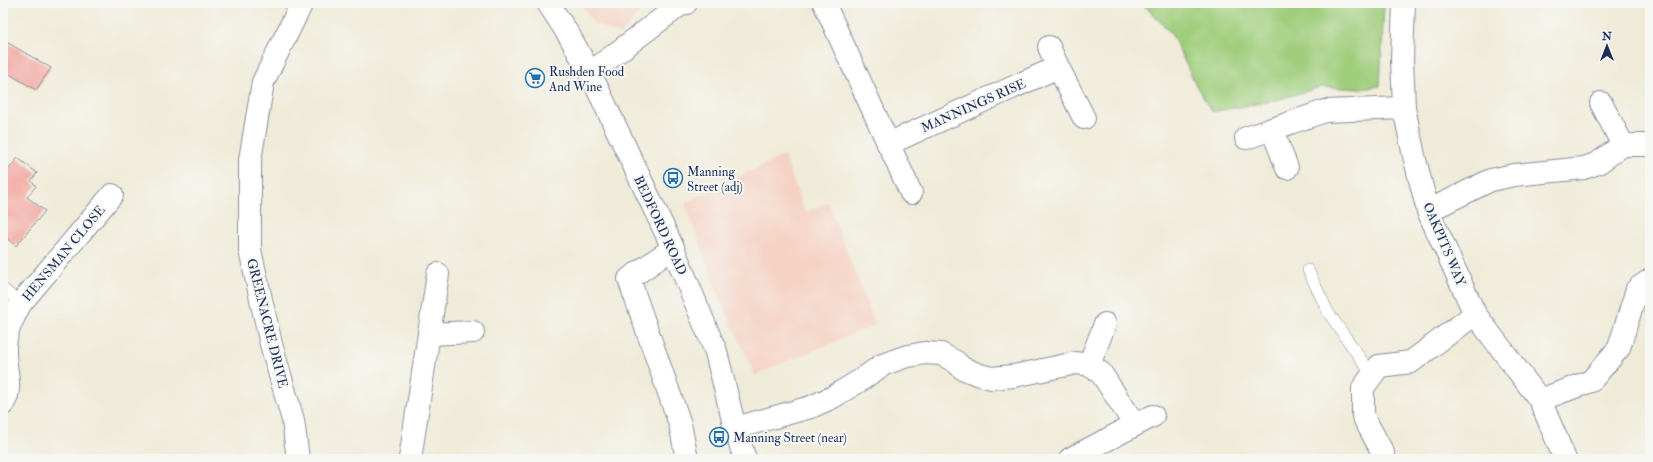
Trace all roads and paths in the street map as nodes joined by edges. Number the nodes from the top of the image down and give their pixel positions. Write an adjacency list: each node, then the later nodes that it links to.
1 (302, 3): 36 (street, GREENACRE DRIVE)
2 (548, 3): 8 (street, BEDFORD ROAD)
3 (824, 3): 14 (street)
4 (1404, 3): 10 (street, OAKPITS WAY)
5 (681, 4): 8 (street)
6 (1049, 47): 7 (street)
7 (1058, 67): 11 (street); 14 (street, MANNINGS RISE)
8 (590, 73): 21 (street, BEDFORD ROAD)
9 (1601, 103): 15 (street)
10 (1404, 108): 12 (street); 20 (street, OAKPITS WAY)
11 (1084, 118)
12 (1272, 129): 13 (street); 17 (street)
13 (1246, 138)
14 (888, 144): 18 (street)
15 (1623, 145): 16 (street); 20 (street)
16 (1650, 145)
17 (1287, 168)
18 (910, 193)
19 (112, 195): 26 (street, HENSMAN CLOSE)
20 (1428, 211): 27 (street, OAKPITS WAY)
21 (674, 248): 35 (street, BEDFORD ROAD); 38 (street)
22 (1308, 270): 32 (lane)
23 (438, 274): 30 (street)
24 (1650, 280): 33 (street)
25 (3, 289): 26 (lane)
26 (21, 303): 34 (street, HENSMAN CLOSE)
27 (1475, 314): 32 (street); 33 (street, OAKPITS WAY)
28 (1105, 324): 31 (street)
29 (473, 332): 30 (street)
30 (429, 334): 37 (street)
31 (1089, 365): 35 (street); 40 (street)
32 (1372, 375): 41 (street)
33 (1540, 400): 42 (street, OAKPITS WAY)
34 (3, 404)
35 (735, 428): 39 (street, BEDFORD ROAD)
36 (298, 459)
37 (410, 459)
38 (687, 459)
39 (745, 459)
40 (1070, 459)
41 (1383, 459)
42 (1565, 459)

